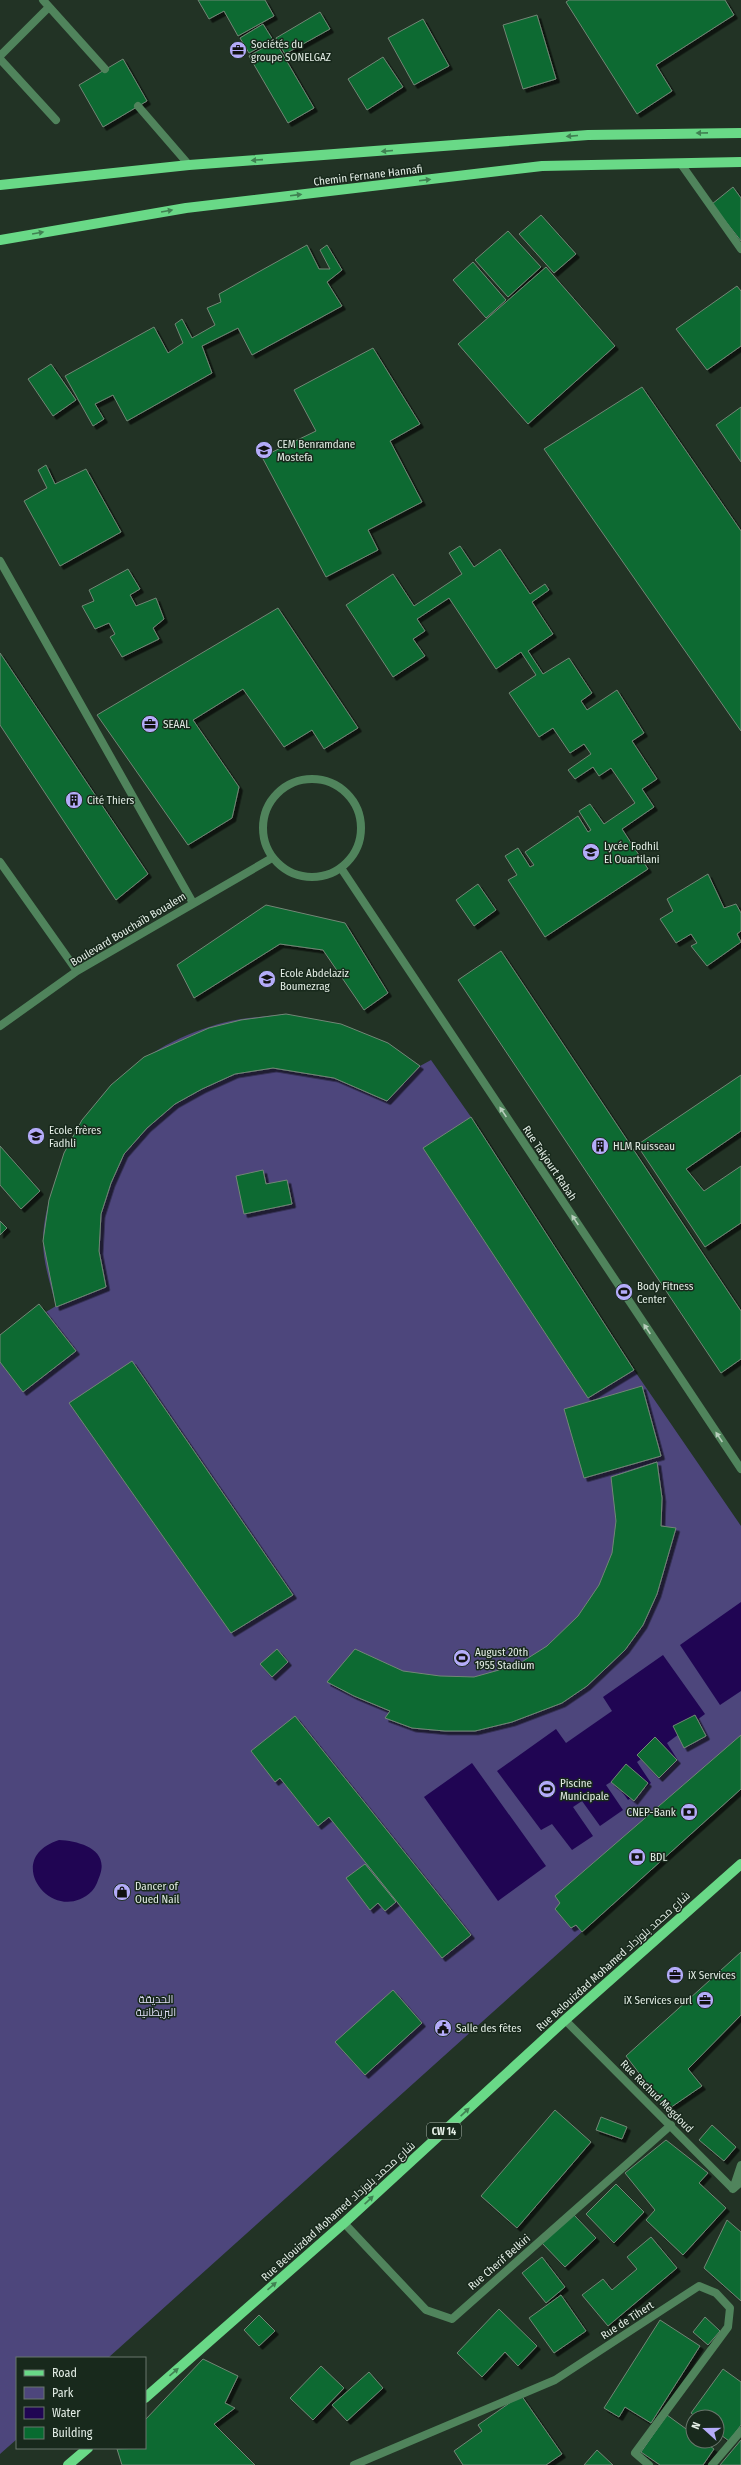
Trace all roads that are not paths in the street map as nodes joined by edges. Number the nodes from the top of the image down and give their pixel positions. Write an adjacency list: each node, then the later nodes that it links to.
1 (43, 0): 2 (street)
2 (48, 8): 3 (street); 5 (street)
3 (0, 56)
4 (0, 59): 7 (street)
5 (105, 70)
6 (138, 106): 11 (street)
7 (56, 120)
8 (741, 133): 11 (main road, Chemin Fernane Hannafi, one-way to 11)
9 (741, 162): 10 (main road, Chemin Fernane Hannafi)
10 (681, 164): 13 (main road, Chemin Fernane Hannafi, one-way to 10); 14 (street)
11 (189, 165): 12 (main road, Chemin Fernane Hannafi)
12 (0, 185)
13 (0, 240)
14 (741, 249)
15 (0, 561): 19 (street)
16 (272, 858): 18 (street); 18 (street); 19 (street, Boulevard Bouchaïb Boualem)
17 (0, 862): 20 (street)
18 (341, 868): 22 (street, Rue Takjourt Rabah, one-way to 18)
19 (193, 903): 20 (street, Boulevard Bouchaïb Boualem)
20 (77, 971): 21 (street, Boulevard Bouchaïb Boualem)
21 (0, 1026)
22 (741, 1469)
23 (741, 1864): 24 (main road, Rue Belouizdad Mohamed شارع محمد بلوزداد / CW 14)
24 (565, 2020): 25 (street, Rue Rachud Megdoud); 29 (main road, Rue Belouizdad Mohamed شارع محمد بلوزداد / CW 14, one-way to 24)
25 (671, 2125): 28 (street, Rue Rachud Megdoud); 29 (street, Rue Cherif Belkiri)
26 (741, 2165): 28 (street)
27 (741, 2182): 28 (street)
28 (733, 2189)
29 (344, 2223): 30 (main road, Rue Belouizdad Mohamed شارع محمد بلوزداد / CW 14, one-way to 29)
30 (146, 2397)
31 (741, 2431): 36 (street)
32 (87, 2449): 33 (main road)
33 (70, 2465)
34 (354, 2465): 35 (street, Rue de Tihert)
35 (649, 2465)
36 (712, 2465)

